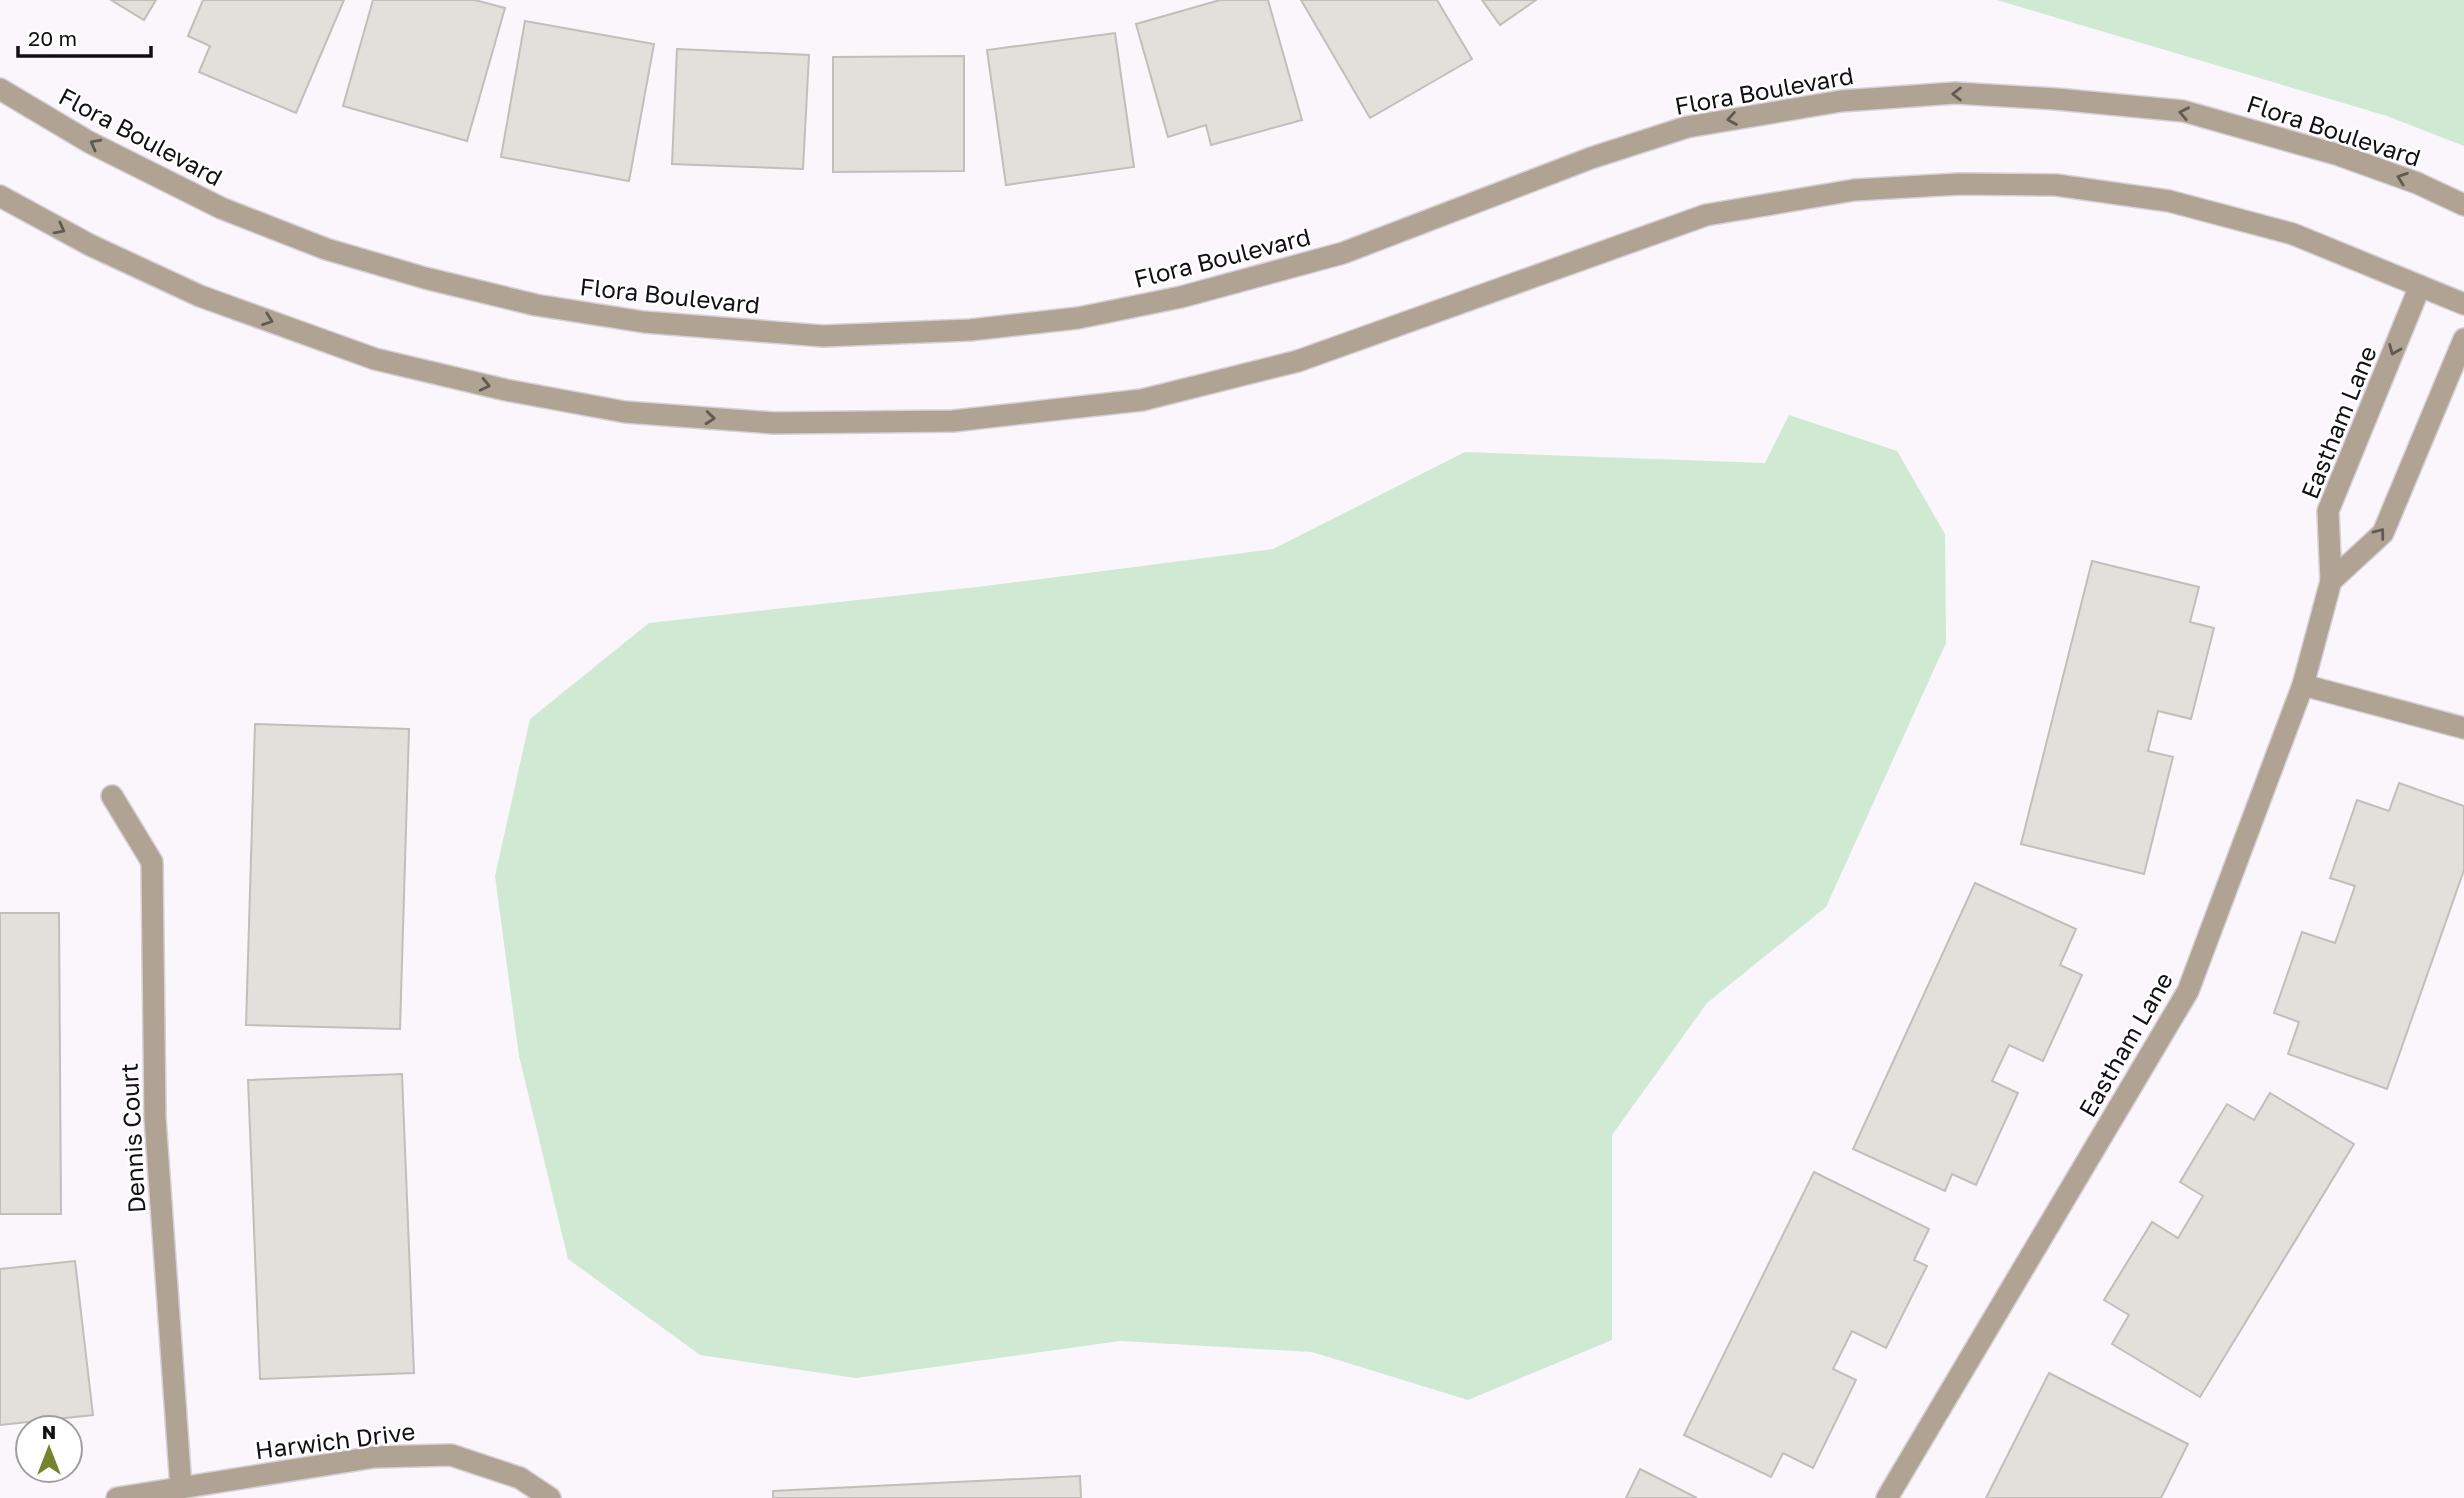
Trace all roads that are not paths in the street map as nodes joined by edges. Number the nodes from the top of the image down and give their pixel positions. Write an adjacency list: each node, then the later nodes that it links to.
1 (0, 89): 3 (street, Flora Boulevard, one-way to 1)
2 (0, 196): 4 (street, one-way to 4)
3 (2464, 205)
4 (2420, 286): 5 (street); 7 (street, Eastham Lane, one-way to 7)
5 (2464, 304)
6 (2464, 339): 7 (street, one-way to 6)
7 (2331, 580): 8 (street, Eastham Lane)
8 (2303, 685): 9 (street); 14 (street, Eastham Lane)
9 (2464, 728)
10 (112, 796): 11 (street, Dennis Court)
11 (181, 1488): 12 (street, Harwich Drive); 13 (street, Harwich Drive)
12 (117, 1498)
13 (550, 1498)
14 (1887, 1498)

